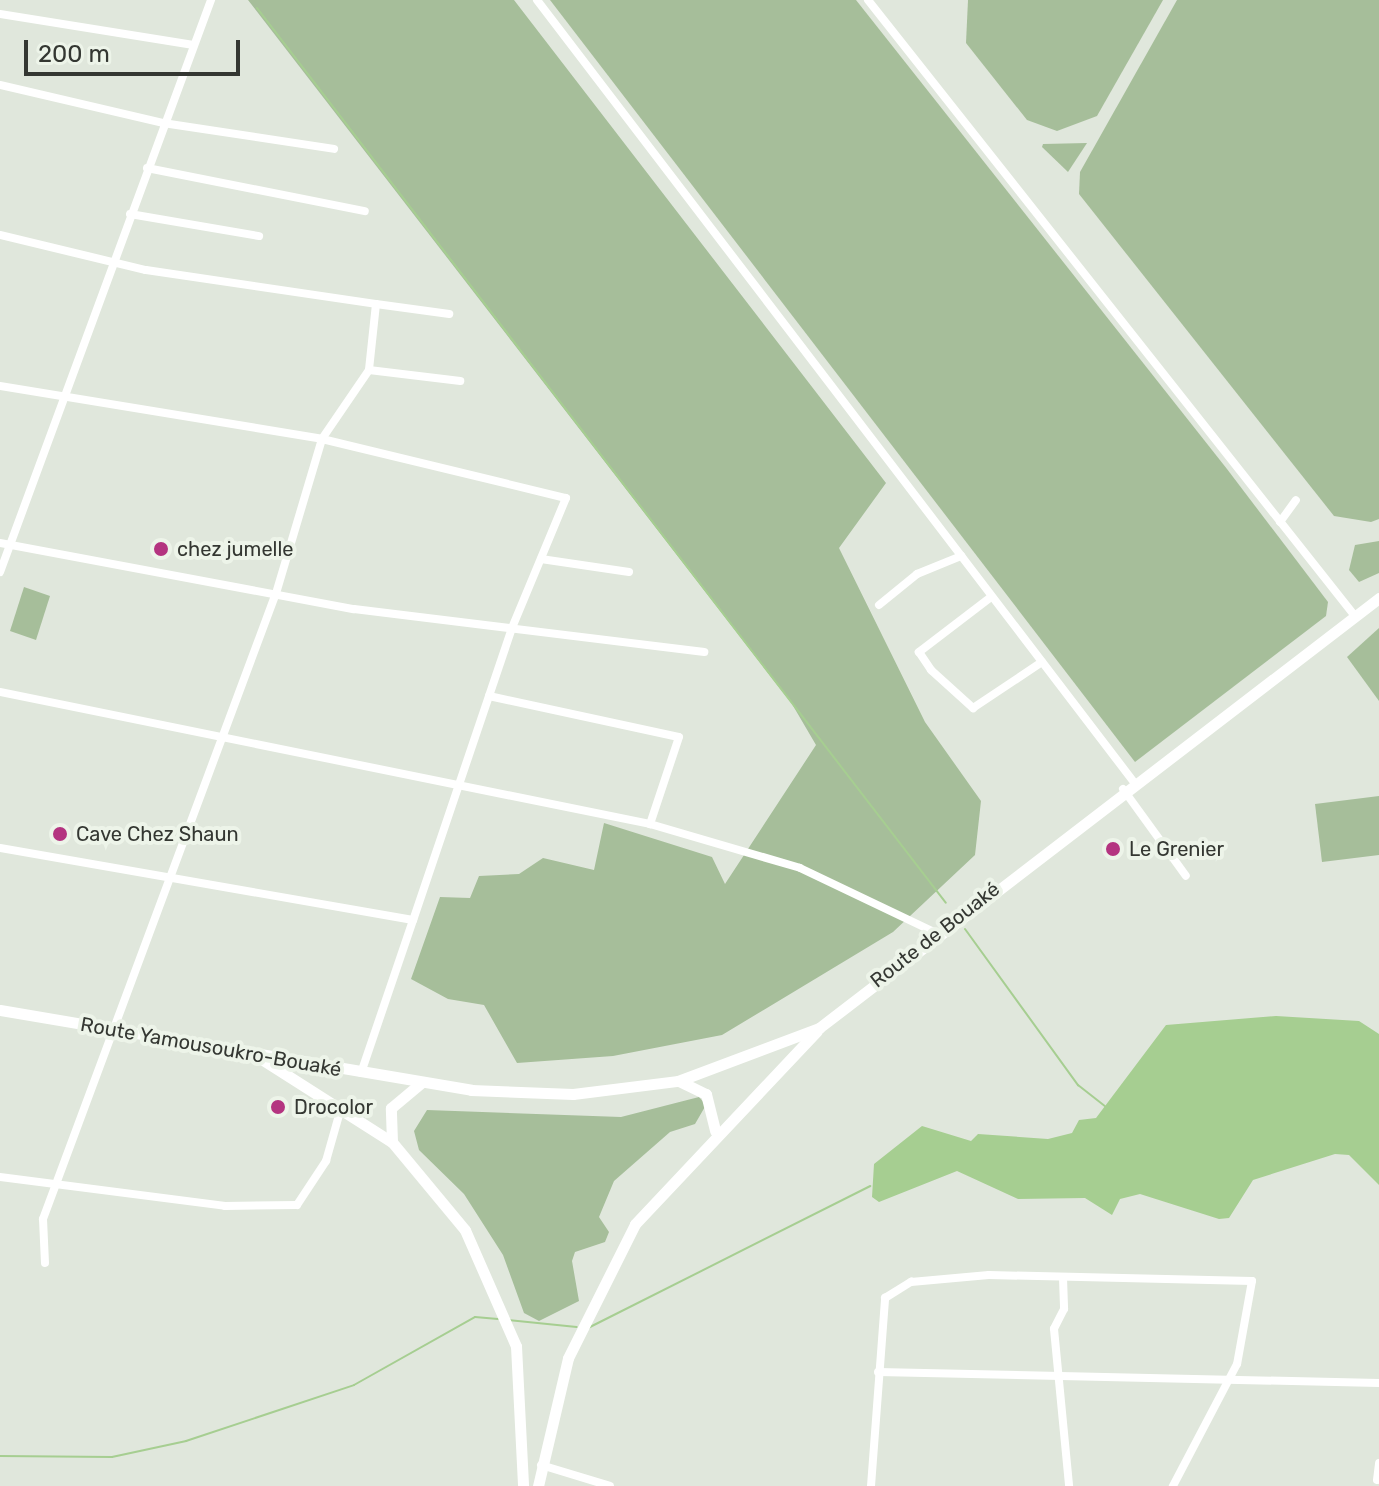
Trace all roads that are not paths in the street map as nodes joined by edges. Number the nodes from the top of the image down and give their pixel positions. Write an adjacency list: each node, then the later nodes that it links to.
1 (211, 0): 5 (street)
2 (537, 0): 25 (street)
3 (868, 0): 23 (street)
4 (0, 14): 5 (street)
5 (194, 45): 7 (street)
6 (0, 85): 7 (street)
7 (163, 123): 8 (street); 9 (street)
8 (334, 149)
9 (147, 168): 10 (street); 11 (street)
10 (365, 211)
11 (130, 214): 13 (street); 14 (street)
12 (0, 235): 14 (street)
13 (259, 236)
14 (112, 263): 15 (street); 20 (street)
15 (376, 304): 16 (street); 17 (street)
16 (449, 314)
17 (369, 370): 18 (street); 21 (street)
18 (460, 381)
19 (0, 386): 20 (street)
20 (63, 397): 21 (street); 24 (street)
21 (322, 439): 26 (street); 29 (street)
22 (1296, 500): 23 (street)
23 (1280, 522): 33 (street)
24 (5, 544): 27 (street); 29 (street)
25 (961, 556): 30 (street); 32 (street)
26 (541, 559): 28 (street); 34 (street)
27 (0, 572)
28 (629, 572)
29 (276, 593): 34 (street); 39 (street)
30 (991, 597): 36 (street); 36 (street)
31 (1379, 598): 33 (highway, Route de Bouaké)
32 (879, 605)
33 (1354, 615): 41 (highway, Route de Bouaké)
34 (512, 628): 35 (street); 38 (street)
35 (704, 652)
36 (1042, 662): 41 (street)
37 (0, 692): 39 (street)
38 (489, 696): 40 (street); 43 (street)
39 (221, 736): 40 (street); 46 (street)
40 (464, 781): 43 (street); 47 (street)
41 (1133, 781): 42 (highway, Route de Bouaké)
42 (1122, 788): 45 (street); 48 (highway, Route de Bouaké)
43 (650, 824): 48 (street)
44 (0, 848): 46 (street)
45 (1186, 876)
46 (167, 879): 47 (street); 51 (street)
47 (413, 920): 53 (street)
48 (936, 933): 50 (highway, Route de Bouaké)
49 (0, 1010): 51 (highway, Route Yamousoukro-Bouaké)
50 (819, 1028): 54 (highway, Route de Bouaké); 57 (highway)
51 (117, 1029): 52 (highway, Route Yamousoukro-Bouaké); 60 (street)
52 (257, 1055): 53 (highway, Route Yamousoukro-Bouaké); 56 (highway)
53 (361, 1073): 55 (highway, Route Yamousoukro-Bouaké)
54 (678, 1081): 55 (highway, Route de Bouaké); 57 (highway)
55 (421, 1083): 58 (highway)
56 (341, 1108): 58 (highway); 60 (street)
57 (715, 1132): 69 (highway)
58 (392, 1142): 68 (highway)
59 (0, 1177): 60 (street)
60 (59, 1186): 61 (street)
61 (45, 1263)
62 (1063, 1278): 63 (street); 64 (street); 65 (street)
63 (878, 1372): 64 (street); 74 (street)
64 (1061, 1377): 65 (street); 75 (street)
65 (1227, 1380): 66 (street); 76 (street)
66 (1379, 1383)
67 (1379, 1463): 70 (street)
68 (523, 1464): 69 (highway); 71 (highway)
69 (541, 1465): 72 (highway); 73 (street)
70 (1377, 1482)
71 (523, 1486)
72 (538, 1486)
73 (610, 1486)
74 (871, 1486)
75 (1069, 1486)
76 (1173, 1486)

